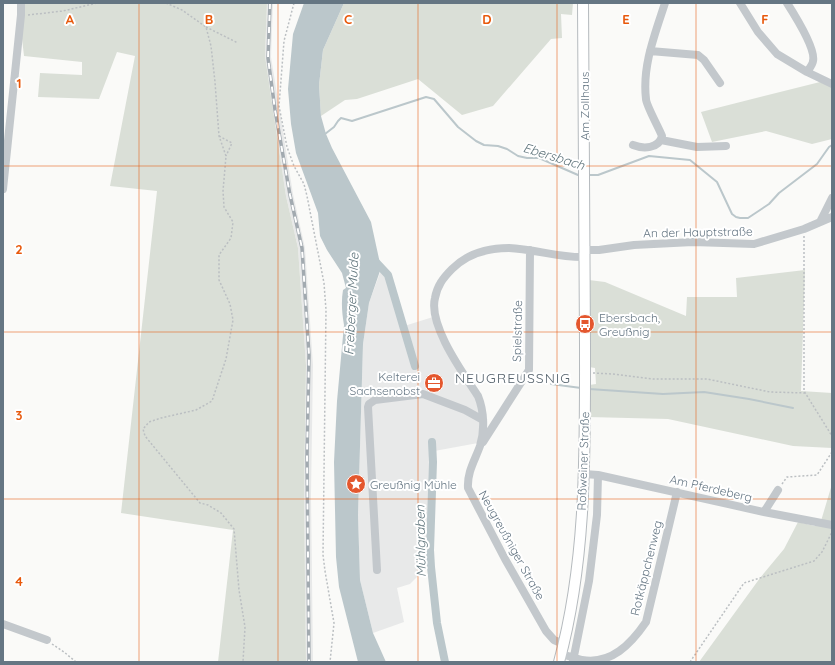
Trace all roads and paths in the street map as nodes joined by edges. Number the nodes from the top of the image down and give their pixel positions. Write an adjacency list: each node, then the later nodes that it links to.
1 (21, 3): 9 (street)
2 (97, 3): 9 (path)
3 (166, 3): 10 (path)
4 (294, 3): 49 (path)
5 (583, 3): 27 (main road, Am Zollhaus)
6 (665, 3): 12 (street)
7 (740, 3): 13 (street)
8 (787, 3): 13 (street)
9 (21, 15): 21 (street)
10 (206, 27): 11 (path); 16 (path)
11 (238, 43)
12 (650, 51): 14 (street); 17 (street)
13 (807, 72): 15 (street)
14 (720, 82)
15 (832, 84)
16 (219, 136): 20 (path); 20 (path)
17 (661, 140): 18 (street); 19 (street)
18 (633, 145)
19 (726, 146)
20 (226, 156): 48 (path)
21 (3, 189)
22 (832, 198): 24 (street)
23 (832, 217): 24 (street, An der Hauptstraße)
24 (820, 222): 25 (street, An der Hauptstraße)
25 (804, 229): 27 (street, An der Hauptstraße); 29 (path)
26 (530, 250): 27 (street, Neugreußniger Straße); 30 (street, Neugreußniger Straße); 32 (street, Spielstraße)
27 (585, 254): 28 (main road, Roßweiner Straße)
28 (585, 373): 29 (path); 34 (main road, Roßweiner Straße)
29 (806, 393): 31 (path)
30 (483, 420): 32 (street, Neugreußniger Straße); 41 (street)
31 (832, 436)
32 (480, 446): 44 (street, Neugreußniger Straße)
33 (832, 452): 36 (path)
34 (584, 474): 35 (street, Am Pferdeberg); 44 (main road, Roßweiner Straße)
35 (598, 475): 37 (street, Am Pferdeberg); 46 (street)
36 (778, 490): 38 (street)
37 (677, 492): 38 (street, Am Pferdeberg); 46 (street, Rotkäppchenweg)
38 (764, 512): 39 (street, Am Pferdeberg)
39 (832, 525)
40 (832, 532): 50 (path)
41 (377, 570)
42 (3, 624): 43 (street)
43 (47, 640): 47 (path)
44 (563, 644): 45 (main road, Roßweiner Straße)
45 (560, 658): 46 (street, Rotkäppchenweg)
46 (574, 660)
47 (76, 662)
48 (243, 662)
49 (330, 662)
50 (690, 662)

